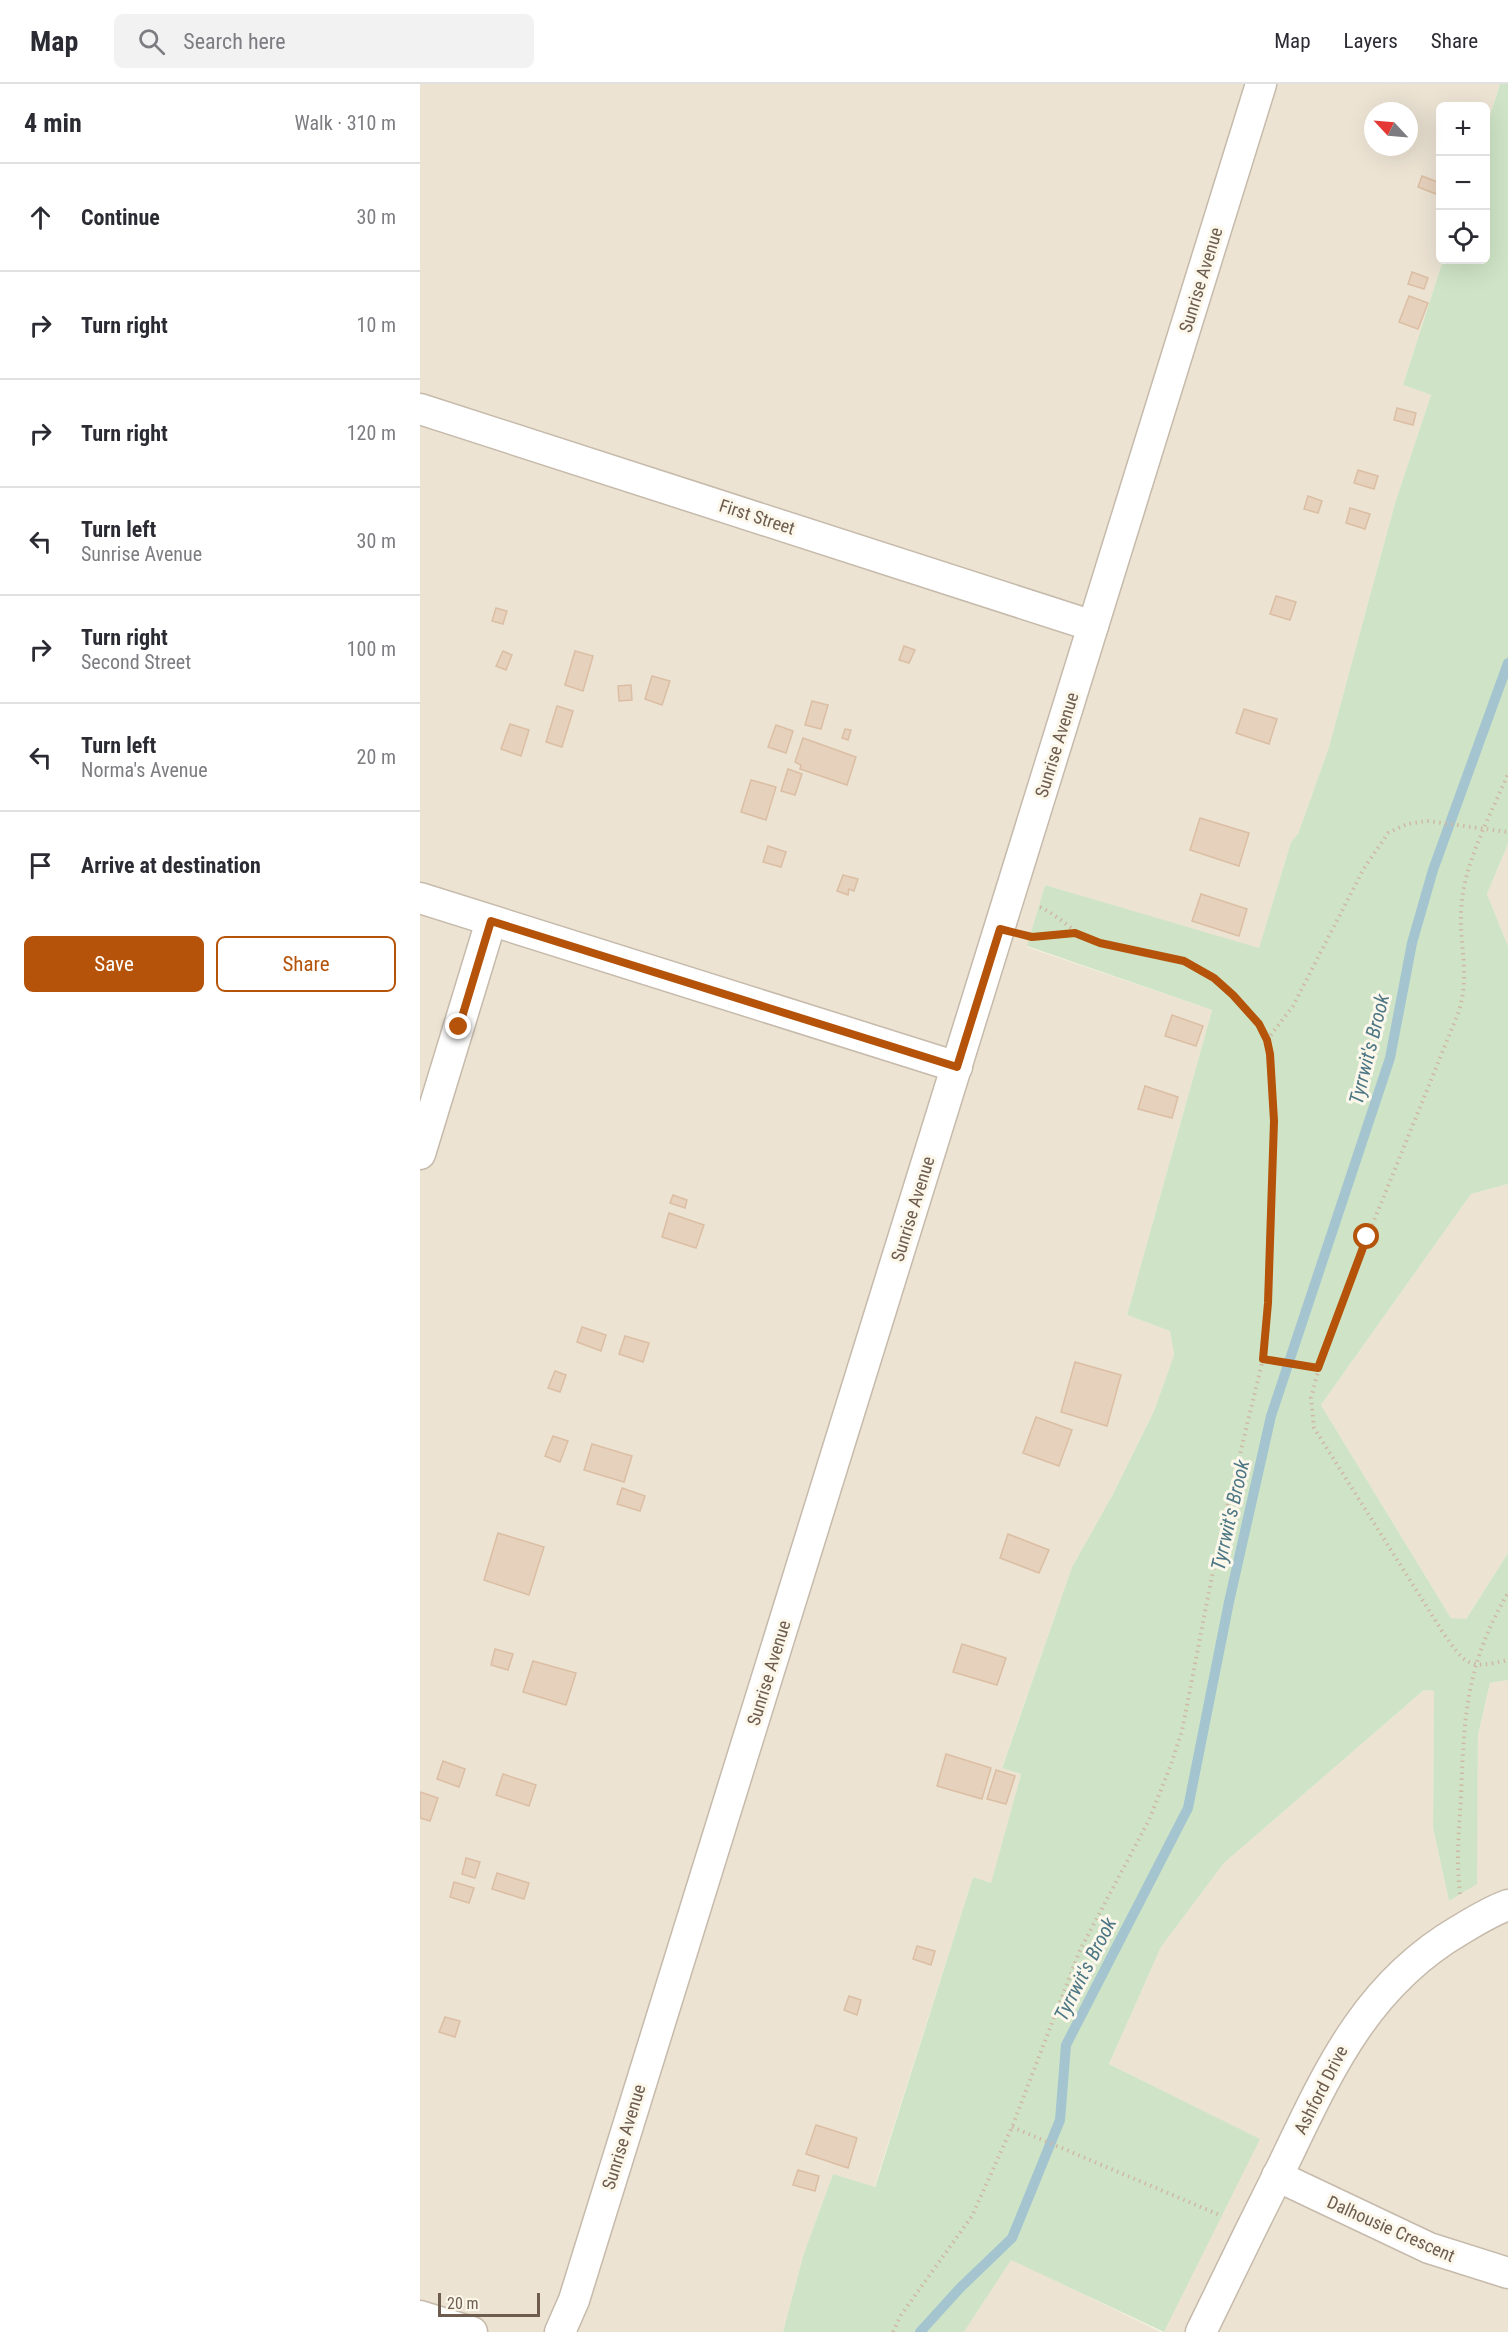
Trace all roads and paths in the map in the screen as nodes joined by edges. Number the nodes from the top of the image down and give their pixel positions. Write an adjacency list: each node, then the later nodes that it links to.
1 (1262, 84): 3 (street, Sunrise Avenue)
2 (420, 409): 3 (street, First Street)
3 (1093, 626): 7 (street, Sunrise Avenue)
4 (1508, 774): 5 (path)
5 (1484, 830): 6 (path); 12 (path); 16 (path)
6 (1508, 832)
7 (1010, 897): 10 (street, Sunrise Avenue); 11 (path)
8 (420, 898): 9 (street)
9 (491, 921): 13 (street); 14 (street)
10 (1000, 929): 11 (path); 13 (street, Sunrise Avenue)
11 (1075, 933): 12 (path)
12 (1267, 1040): 15 (path)
13 (957, 1067): 29 (street, Sunrise Avenue)
14 (420, 1154)
15 (1263, 1359): 16 (path); 22 (path)
16 (1318, 1368): 19 (path)
17 (1508, 1593): 19 (path)
18 (1508, 1660): 19 (path)
19 (1475, 1665): 20 (path)
20 (1461, 1897)
21 (1508, 1905): 23 (street, Ashford Drive)
22 (1012, 2127): 24 (path); 27 (path)
23 (1277, 2176): 25 (street, Dalhousie Crescent); 30 (street, Ashford Drive)
24 (1227, 2218)
25 (1508, 2273)
26 (420, 2316): 28 (street)
27 (893, 2331)
28 (472, 2332)
29 (560, 2332)
30 (1201, 2332)

